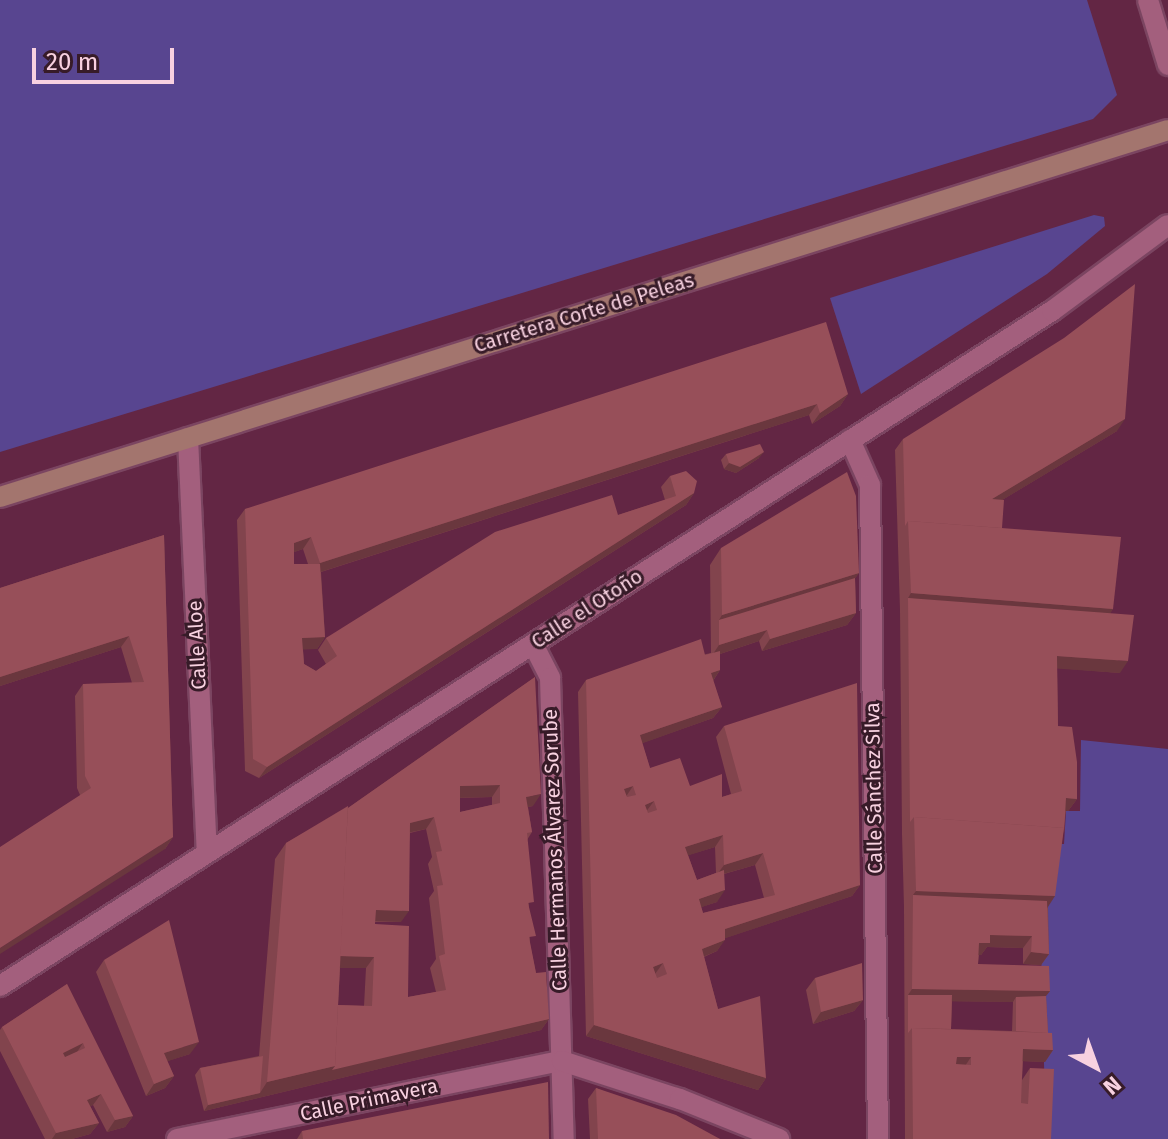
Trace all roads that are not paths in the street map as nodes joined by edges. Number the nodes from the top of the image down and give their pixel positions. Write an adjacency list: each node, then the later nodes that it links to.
1 (1148, 0): 2 (street)
2 (1168, 65)
3 (1168, 130): 5 (street, Carretera Corte de Peleas)
4 (1168, 225): 6 (street, Calle el Otoño)
5 (188, 438): 7 (street, Carretera Corte de Peleas); 9 (street, Calle Aloe)
6 (850, 440): 8 (street, Calle el Otoño); 15 (street, Calle Sánchez Silva)
7 (0, 497)
8 (533, 644): 9 (street, Calle el Otoño); 11 (street, Calle Hermanos Álvarez Sorube)
9 (207, 853): 10 (street, Calle el Otoño)
10 (0, 986)
11 (562, 1061): 12 (street, Calle Primavera); 13 (street, Calle Hermanos Álvarez Sorube); 14 (street)
12 (177, 1139)
13 (564, 1139)
14 (779, 1139)
15 (878, 1139)

